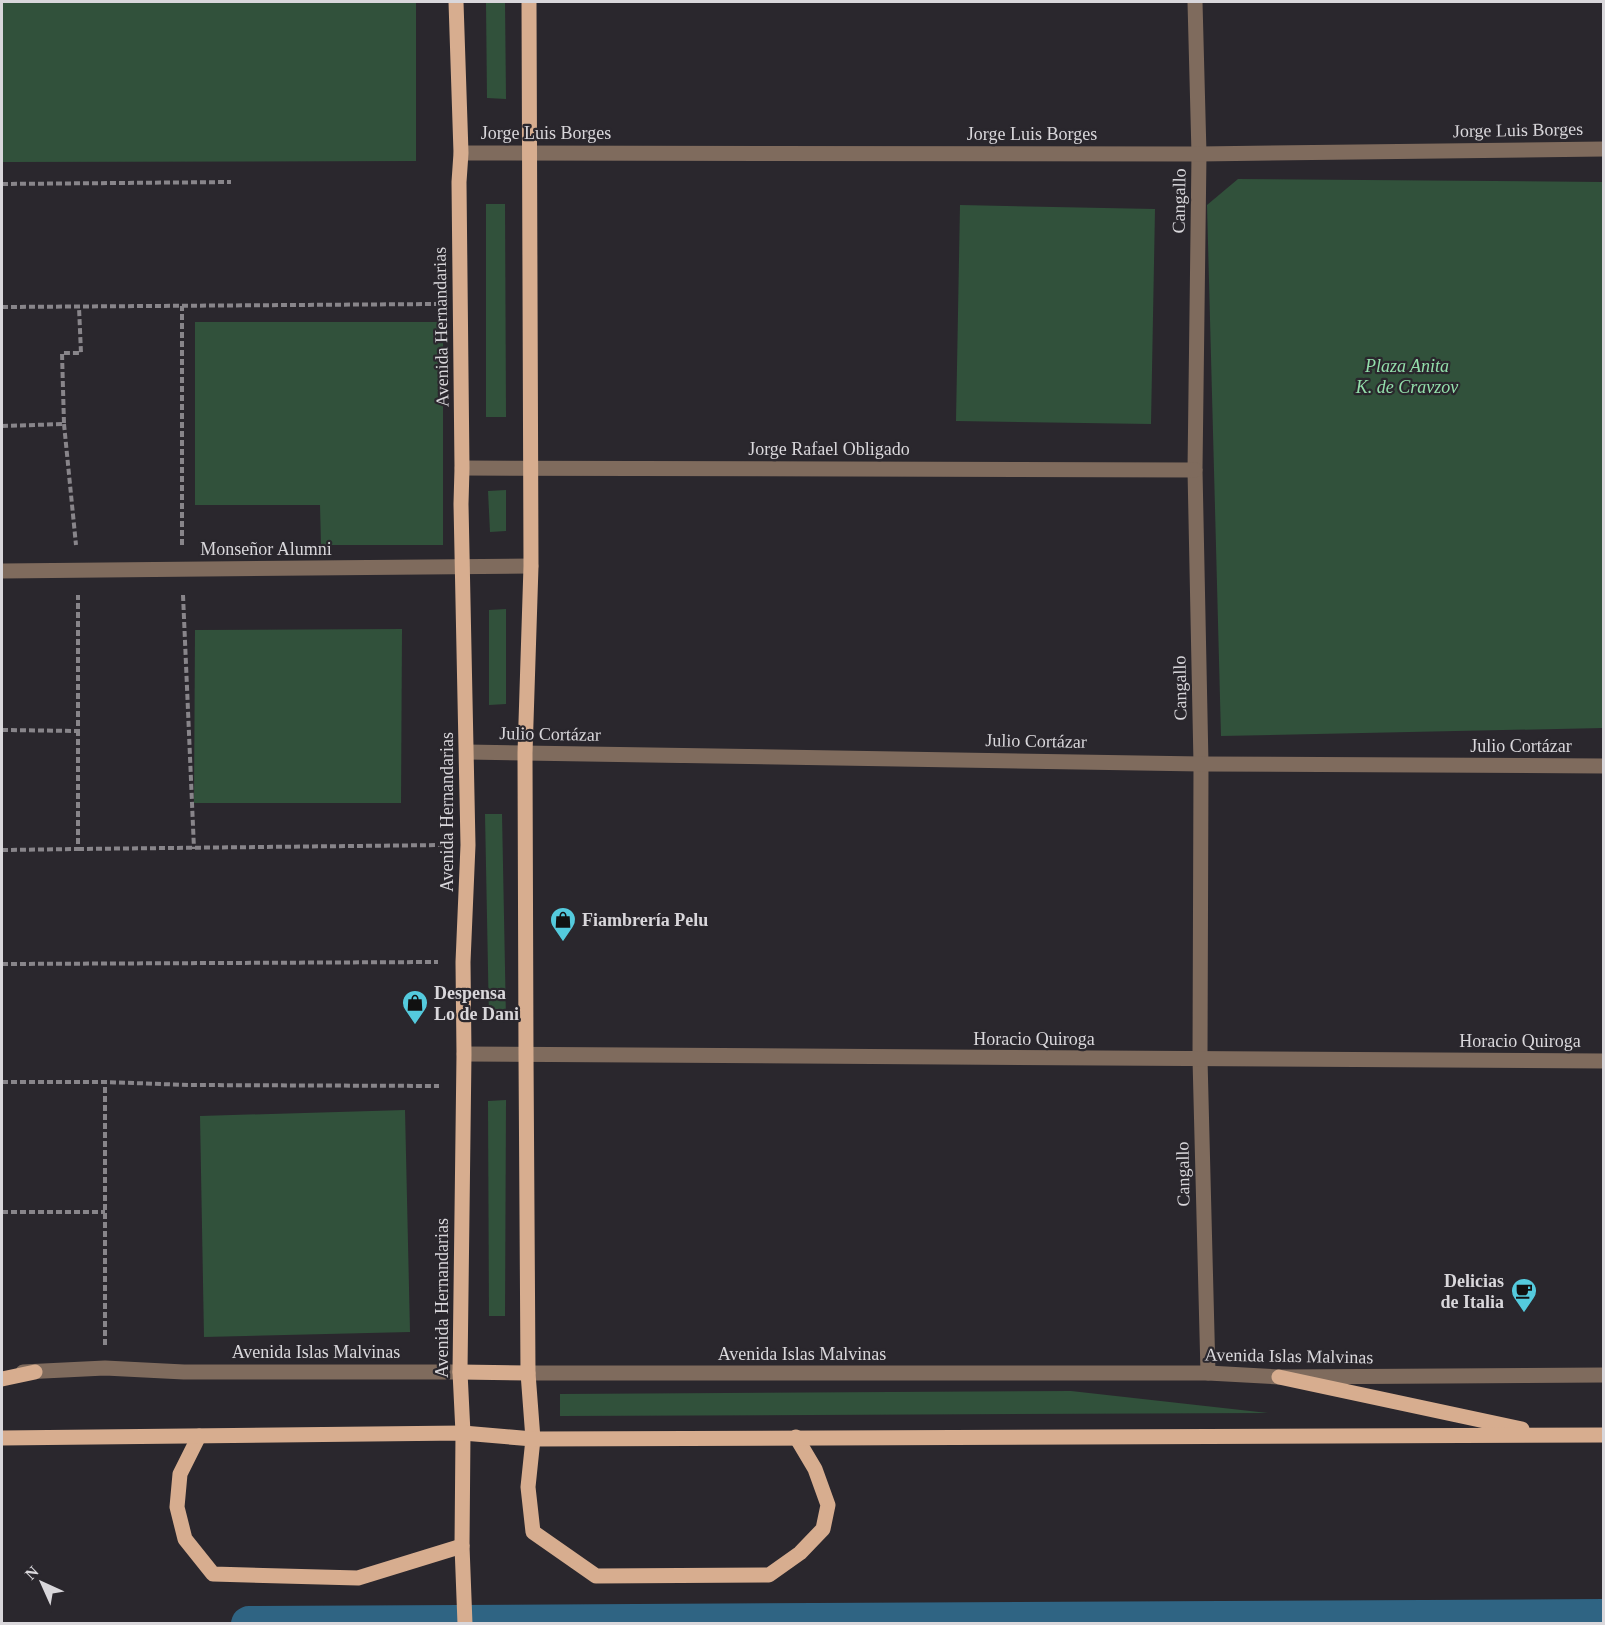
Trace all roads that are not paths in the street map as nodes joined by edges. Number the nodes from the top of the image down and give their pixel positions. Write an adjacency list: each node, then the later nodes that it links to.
1 (456, 2): 5 (main road, Avenida Hernandarias)
2 (529, 2): 6 (main road)
3 (1195, 2): 7 (street, Cangallo)
4 (1604, 149): 7 (street, Jorge Luis Borges)
5 (461, 153): 6 (street, Jorge Luis Borges); 8 (main road, Avenida Hernandarias)
6 (529, 153): 7 (street, Jorge Luis Borges); 9 (main road)
7 (1199, 154): 10 (street, Cangallo)
8 (462, 468): 9 (street, Jorge Rafael Obligado); 12 (main road, Avenida Hernandarias)
9 (530, 468): 10 (street, Jorge Rafael Obligado); 11 (main road)
10 (1195, 470): 16 (street, Cangallo)
11 (531, 566): 12 (street, Monseñor Alumni); 15 (main road)
12 (463, 567): 13 (street, Monseñor Alumni); 14 (main road, Avenida Hernandarias)
13 (2, 571)
14 (467, 752): 15 (street, Julio Cortázar); 18 (main road, Avenida Hernandarias)
15 (525, 753): 16 (street, Julio Cortázar); 19 (main road)
16 (1201, 764): 17 (street, Julio Cortázar); 20 (street, Cangallo)
17 (1604, 766)
18 (464, 1054): 19 (street, Horacio Quiroga); 24 (main road, Avenida Hernandarias)
19 (526, 1055): 20 (street, Horacio Quiroga); 25 (main road)
20 (1200, 1059): 21 (street, Horacio Quiroga); 26 (street, Cangallo)
21 (1604, 1061)
22 (2, 1371): 23 (street, Avenida Islas Malvinas)
23 (35, 1372): 24 (street, Avenida Islas Malvinas); 29 (main road)
24 (460, 1372): 25 (main road, Avenida Islas Malvinas); 30 (main road, Avenida Hernandarias)
25 (528, 1373): 26 (street, Avenida Islas Malvinas); 36 (main road)
26 (1208, 1373): 28 (street, Avenida Islas Malvinas)
27 (1604, 1375): 28 (street, Avenida Islas Malvinas)
28 (1279, 1377): 33 (main road)
29 (2, 1379)
30 (463, 1433): 32 (main road); 36 (main road); 37 (main road, Avenida Hernandarias)
31 (1604, 1435): 33 (main road)
32 (199, 1436): 35 (main road); 37 (main road)
33 (1552, 1436): 34 (main road)
34 (796, 1437): 36 (main road); 36 (main road)
35 (2, 1438)
36 (533, 1439)
37 (462, 1546): 38 (main road, Avenida Hernandarias)
38 (465, 1623)

